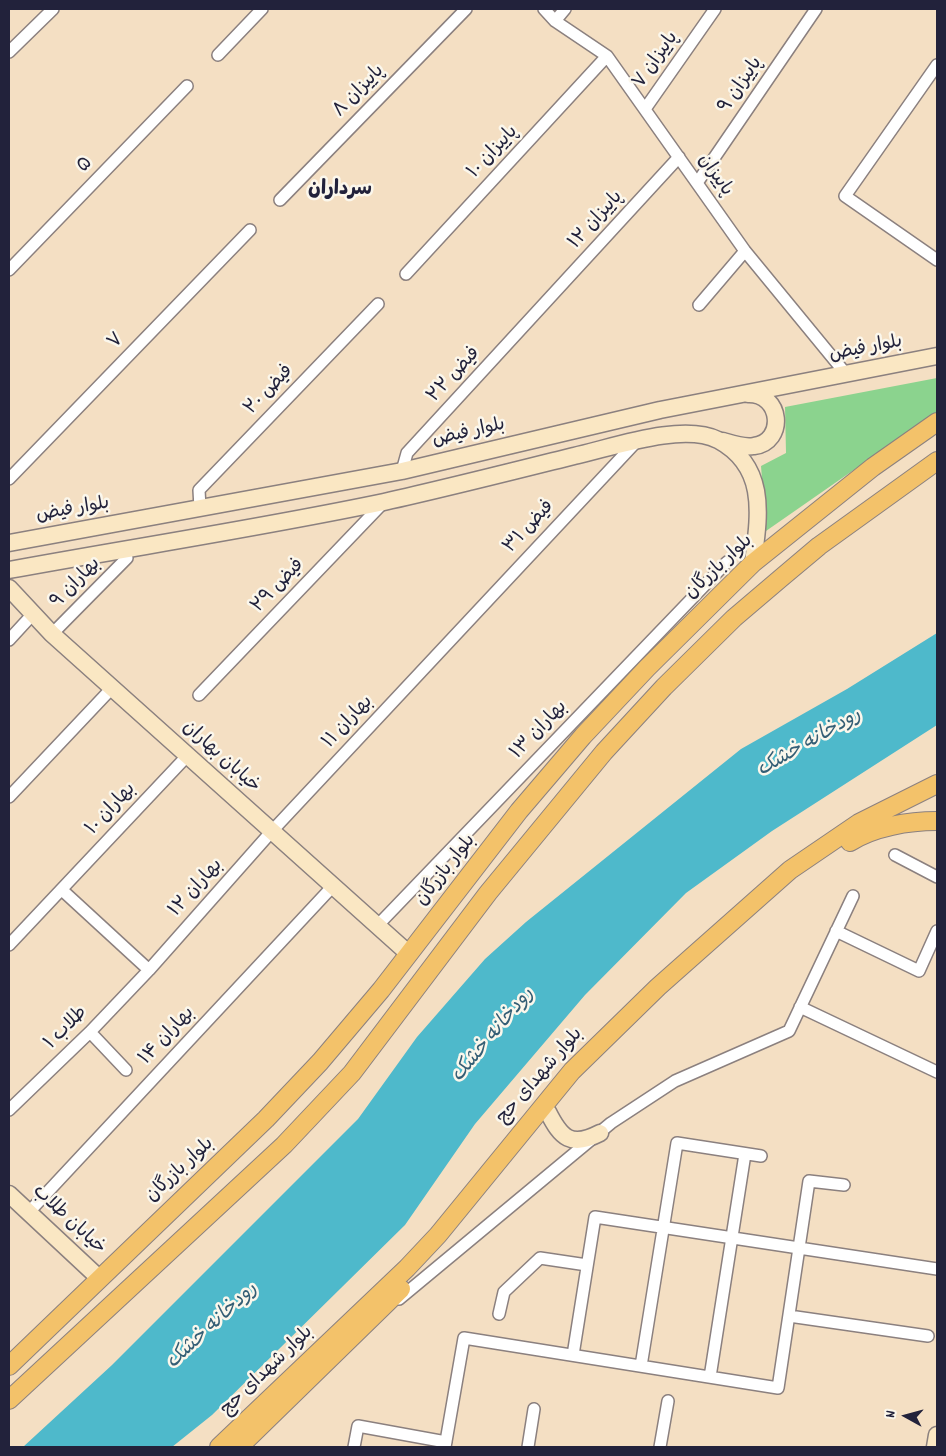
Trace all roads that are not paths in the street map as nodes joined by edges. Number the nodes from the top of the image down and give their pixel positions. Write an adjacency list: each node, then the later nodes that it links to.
1 (53, 9): 9 (street)
2 (262, 9): 10 (street)
3 (466, 9): 17 (street, پاییزان ۸)
4 (544, 9): 8 (street, پاییزان)
5 (565, 9): 8 (street)
6 (716, 9): 14 (street, پاییزان ۷)
7 (816, 9): 16 (street, پاییزان ۹)
8 (555, 21): 11 (street, پاییزان)
9 (9, 52)
10 (218, 55)
11 (607, 56): 14 (street, پاییزان); 22 (street, پاییزان ۱۰)
12 (937, 65): 20 (street)
13 (188, 86): 21 (street, ۵)
14 (645, 109): 15 (street, پاییزان)
15 (679, 157): 16 (street, پاییزان); 25 (street, پاییزان ۱۲)
16 (697, 183): 19 (street, پاییزان)
17 (280, 200)
18 (250, 230): 34 (street, ۷)
19 (745, 251): 24 (street); 27 (street, پاییزان)
20 (937, 260)
21 (9, 270)
22 (406, 274)
23 (378, 304): 37 (street, فیض ۲۰)
24 (699, 305)
25 (541, 308): 33 (street, فیض ۲۲)
26 (937, 356): 27 (street, بلوار فیض)
27 (846, 374): 28 (street, بلوار فیض)
28 (745, 394): 30 (street); 33 (street, بلوار فیض)
29 (937, 422): 42 (main road, بلوار بازرگان)
30 (716, 440): 31 (street); 42 (street)
31 (636, 442): 36 (street); 47 (street, فیض ۳۱)
32 (937, 461): 50 (main road)
33 (402, 471): 35 (street, بلوار فیض)
34 (9, 479)
35 (318, 486): 37 (street, بلوار فیض); 38 (street)
36 (384, 502): 38 (street); 52 (street, فیض ۲۹)
37 (200, 508): 39 (street, بلوار فیض)
38 (323, 513): 43 (street)
39 (9, 543)
40 (127, 558): 46 (street, بهاران ۹)
41 (727, 562): 63 (street, بهاران ۱۳)
42 (753, 563): 49 (main road, بلوار بازرگان)
43 (9, 570)
44 (9, 588): 45 (street, خیابان بهاران)
45 (32, 614): 46 (street, خیابان بهاران); 48 (street)
46 (52, 634): 51 (street, خیابان بهاران)
47 (451, 639): 57 (street, بهاران ۱۱)
48 (9, 640)
49 (647, 668): 50 (main road); 67 (main road, بلوار بازرگان)
50 (664, 687): 95 (main road)
51 (112, 688): 53 (street, خیابان بهاران); 55 (street)
52 (199, 695)
53 (188, 755): 57 (street, خیابان بهاران); 61 (street, بهاران ۱۰)
54 (937, 784): 100 (main road, بلوار شهدای حج)
55 (9, 797)
56 (937, 821): 74 (main road, بلوار شهدای حج)
57 (272, 832): 60 (street, خیابان بهاران); 68 (street, بهاران ۱۲)
58 (895, 855): 59 (street)
59 (937, 877)
60 (333, 886): 63 (street, خیابان بهاران); 80 (street, بهاران ۱۴)
61 (62, 890): 66 (street, بهاران ۱۰); 68 (street)
62 (853, 896): 64 (street)
63 (378, 925): 67 (street, خیابان بهاران)
64 (836, 931): 65 (street); 69 (street)
65 (937, 931)
66 (9, 944)
67 (409, 954): 86 (main road, بلوار بازرگان)
68 (149, 970): 70 (street, طلاب ۱)
69 (800, 1007): 72 (street); 75 (street)
70 (90, 1032): 71 (street); 73 (street, طلاب ۱)
71 (126, 1070)
72 (937, 1072)
73 (9, 1110)
74 (548, 1112): 75 (street); 89 (main road, بلوار شهدای حج)
75 (600, 1133): 89 (street)
76 (745, 1154): 77 (street); 81 (street); 82 (street)
77 (761, 1156)
78 (844, 1185): 83 (street)
79 (9, 1194): 80 (street, خیابان طلاب)
80 (29, 1212): 86 (street, خیابان طلاب)
81 (664, 1228): 82 (street); 84 (street); 93 (street)
82 (732, 1238): 83 (street); 94 (street)
83 (799, 1248): 85 (street); 88 (street)
84 (587, 1265): 87 (street); 91 (street)
85 (937, 1269)
86 (99, 1278): 92 (main road, بلوار بازرگان)
87 (499, 1314)
88 (788, 1316): 90 (street); 94 (street)
89 (365, 1326): 101 (main road, بلوار شهدای حج)
90 (928, 1336)
91 (573, 1355): 93 (street); 99 (street)
92 (9, 1366)
93 (641, 1366): 94 (street)
94 (710, 1377)
95 (9, 1400)
96 (668, 1401): 104 (street)
97 (534, 1408): 103 (street)
98 (937, 1435): 105 (street)
99 (446, 1445): 102 (street)
100 (219, 1447)
101 (239, 1447)
102 (354, 1447)
103 (528, 1447)
104 (660, 1447)
105 (935, 1447)

